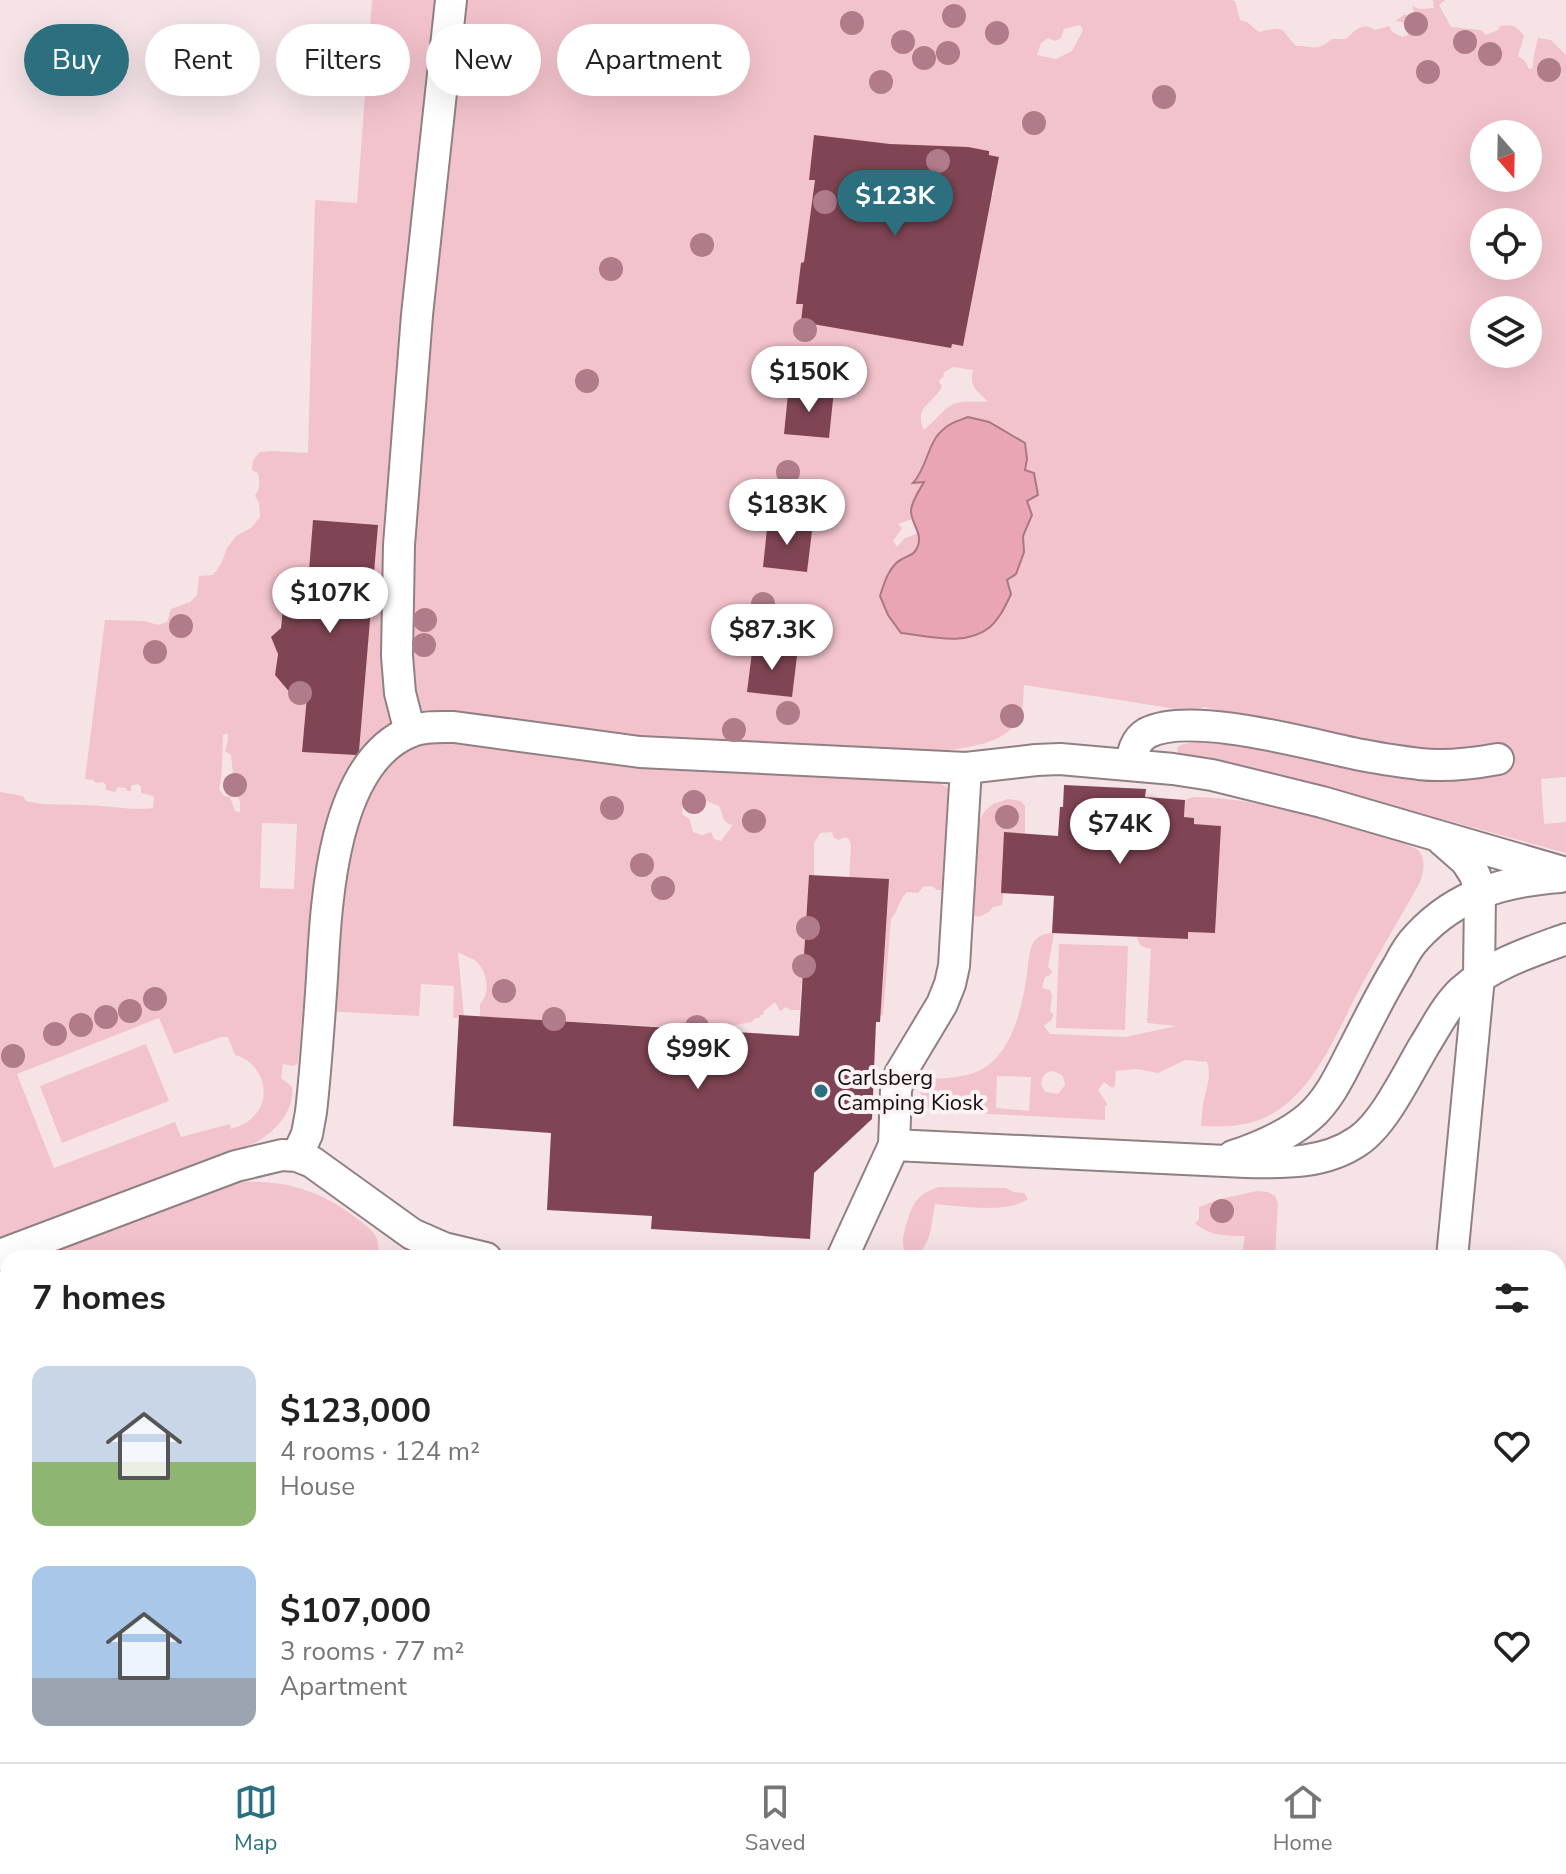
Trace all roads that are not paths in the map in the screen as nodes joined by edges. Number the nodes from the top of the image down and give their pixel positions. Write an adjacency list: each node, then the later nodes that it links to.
1 (451, 0): 2 (lane)
2 (410, 732): 5 (lane); 12 (lane)
3 (1498, 759): 4 (lane)
4 (1131, 764): 5 (lane); 6 (lane)
5 (966, 768): 11 (lane)
6 (1437, 836): 7 (lane); 8 (lane)
7 (1566, 875): 8 (lane)
8 (1480, 892): 10 (lane); 13 (lane)
9 (1566, 939): 10 (lane)
10 (1479, 977): 13 (lane); 17 (lane)
11 (894, 1145): 13 (lane); 16 (lane)
12 (297, 1156): 14 (lane); 15 (lane)
13 (1210, 1161)
14 (13, 1250)
15 (452, 1250)
16 (846, 1250)
17 (1453, 1250)

